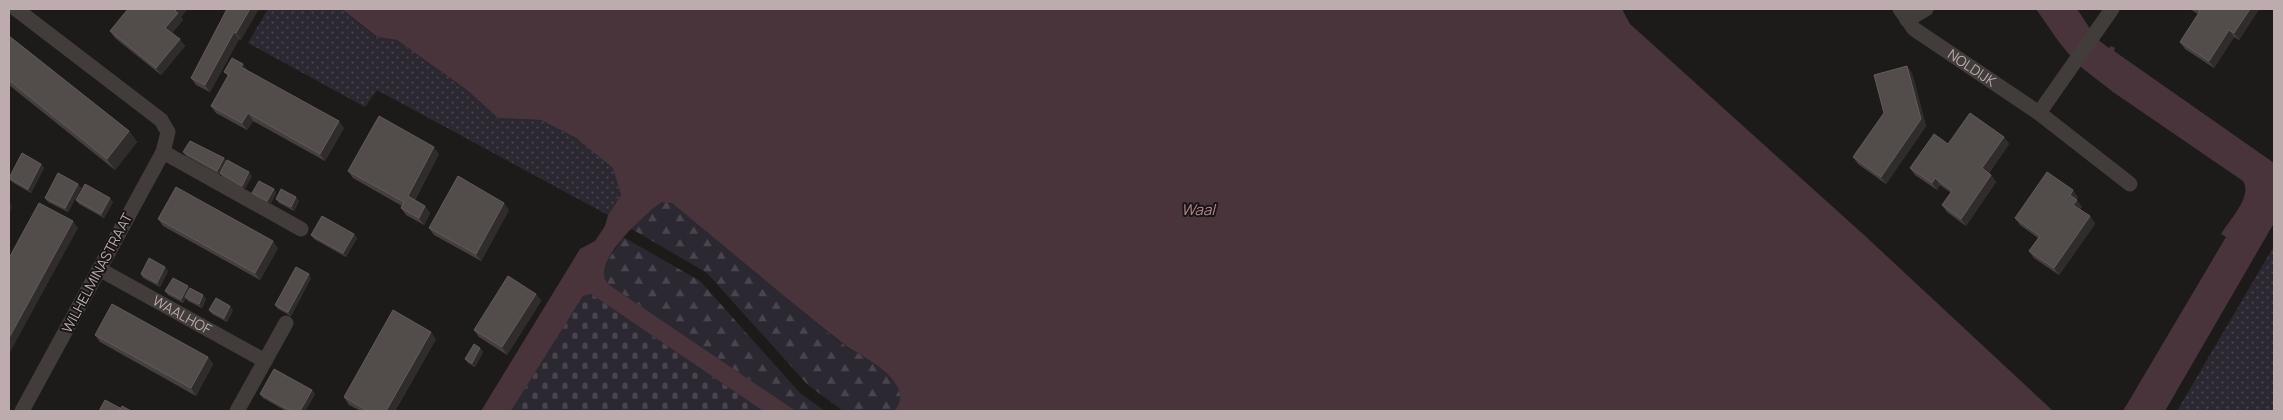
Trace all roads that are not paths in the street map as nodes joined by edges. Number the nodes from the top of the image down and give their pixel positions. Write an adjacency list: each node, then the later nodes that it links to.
1 (16, 9): 6 (street, WILHELMINASTRAAT)
2 (1926, 9): 4 (street, NOLDIJK)
3 (2112, 9): 5 (street)
4 (1904, 14): 5 (street, NOLDIJK)
5 (2038, 113): 7 (street, NOLDIJK)
6 (163, 152): 8 (street); 9 (street, WILHELMINASTRAAT)
7 (2130, 184)
8 (301, 229)
9 (99, 269): 11 (street, WAALHOF); 12 (street, WILHELMINASTRAAT)
10 (286, 323): 11 (street)
11 (265, 361): 13 (street)
12 (22, 411)
13 (237, 411)

